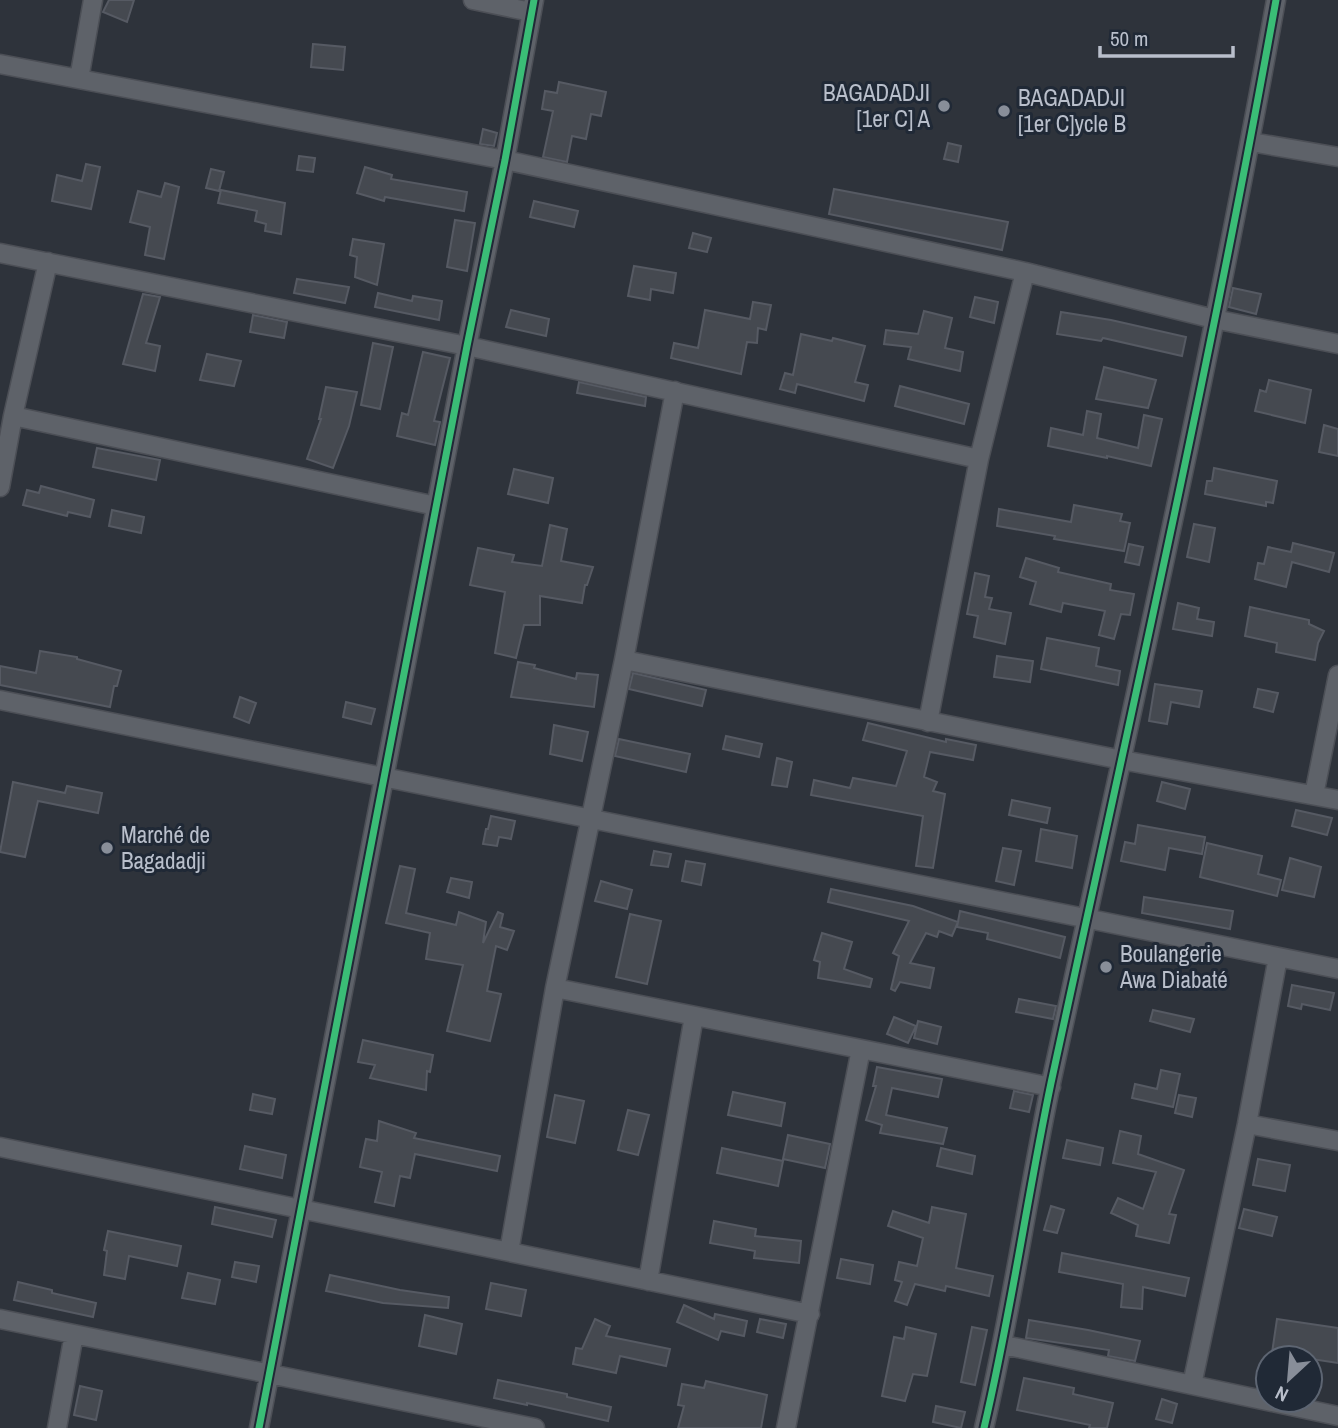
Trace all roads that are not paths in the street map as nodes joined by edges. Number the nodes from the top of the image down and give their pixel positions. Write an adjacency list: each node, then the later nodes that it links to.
1 (93, 0): 6 (street)
2 (473, 0): 4 (street)
3 (1276, 0): 7 (street)
4 (533, 6): 9 (street)
5 (0, 64): 6 (street)
6 (79, 79): 9 (street)
7 (1251, 142): 8 (street); 13 (street)
8 (1338, 157)
9 (505, 160): 12 (street); 15 (street)
10 (0, 253): 11 (street)
11 (48, 262): 15 (street); 17 (street)
12 (1025, 272): 13 (street); 18 (street)
13 (1214, 319): 14 (street); 25 (street)
14 (1338, 344)
15 (467, 346): 16 (street); 20 (street)
16 (675, 391): 18 (street); 21 (street)
17 (13, 416): 19 (street); 20 (street)
18 (979, 459): 24 (street)
19 (0, 487)
20 (436, 506): 26 (street)
21 (624, 660): 24 (street); 29 (street)
22 (1338, 675): 27 (street)
23 (0, 700): 26 (street)
24 (928, 722): 25 (street)
25 (1122, 760): 27 (street); 30 (street)
26 (384, 778): 29 (street); 40 (street)
27 (1314, 795): 28 (street)
28 (1338, 800)
29 (592, 819): 30 (street); 33 (street)
30 (1089, 919): 31 (street); 36 (street)
31 (1278, 957): 32 (street); 37 (street)
32 (1338, 969)
33 (555, 988): 34 (street); 41 (street)
34 (694, 1016): 35 (street); 42 (street)
35 (861, 1049): 36 (street); 43 (street)
36 (1051, 1087): 46 (street)
37 (1247, 1124): 38 (street); 48 (street)
38 (1338, 1141)
39 (0, 1147): 40 (street)
40 (301, 1210): 41 (street); 47 (street)
41 (509, 1252): 42 (street)
42 (648, 1281): 43 (street)
43 (810, 1314): 53 (street)
44 (0, 1319): 45 (street)
45 (74, 1334): 47 (street); 50 (street)
46 (1004, 1345): 48 (street); 54 (street)
47 (270, 1374): 51 (street); 52 (street)
48 (1192, 1385): 49 (street)
49 (1338, 1416)
50 (57, 1428)
51 (259, 1428)
52 (535, 1428)
53 (786, 1428)
54 (984, 1428)

